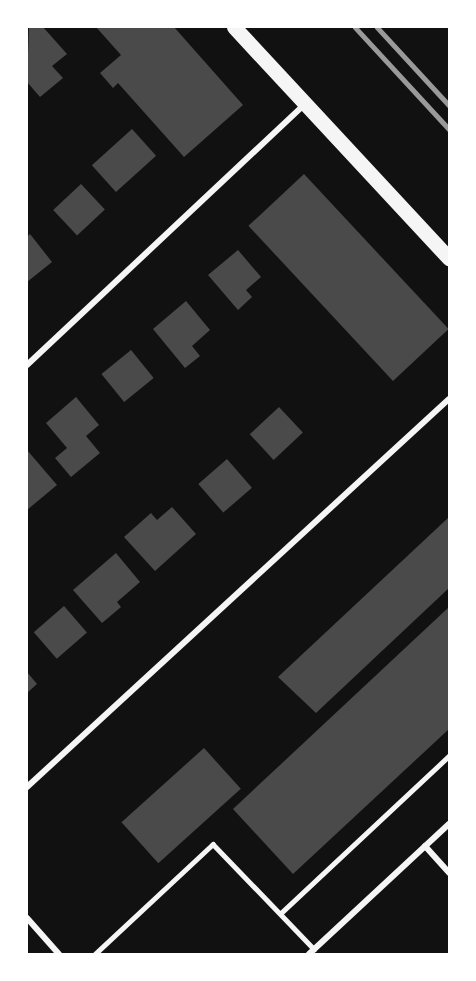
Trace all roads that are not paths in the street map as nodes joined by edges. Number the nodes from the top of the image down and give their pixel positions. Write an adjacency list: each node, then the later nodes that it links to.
1 (234, 27): 2 (main road)
2 (304, 105): 3 (main road); 4 (street)
3 (449, 258)
4 (27, 365)
5 (449, 399): 7 (street)
6 (449, 756): 11 (lane)
7 (27, 787)
8 (449, 824): 9 (street)
9 (425, 846): 10 (street); 13 (street)
10 (449, 873)
11 (281, 913): 13 (lane); 15 (lane)
12 (28, 922): 14 (street)
13 (312, 952)
14 (59, 954)
15 (95, 954)

